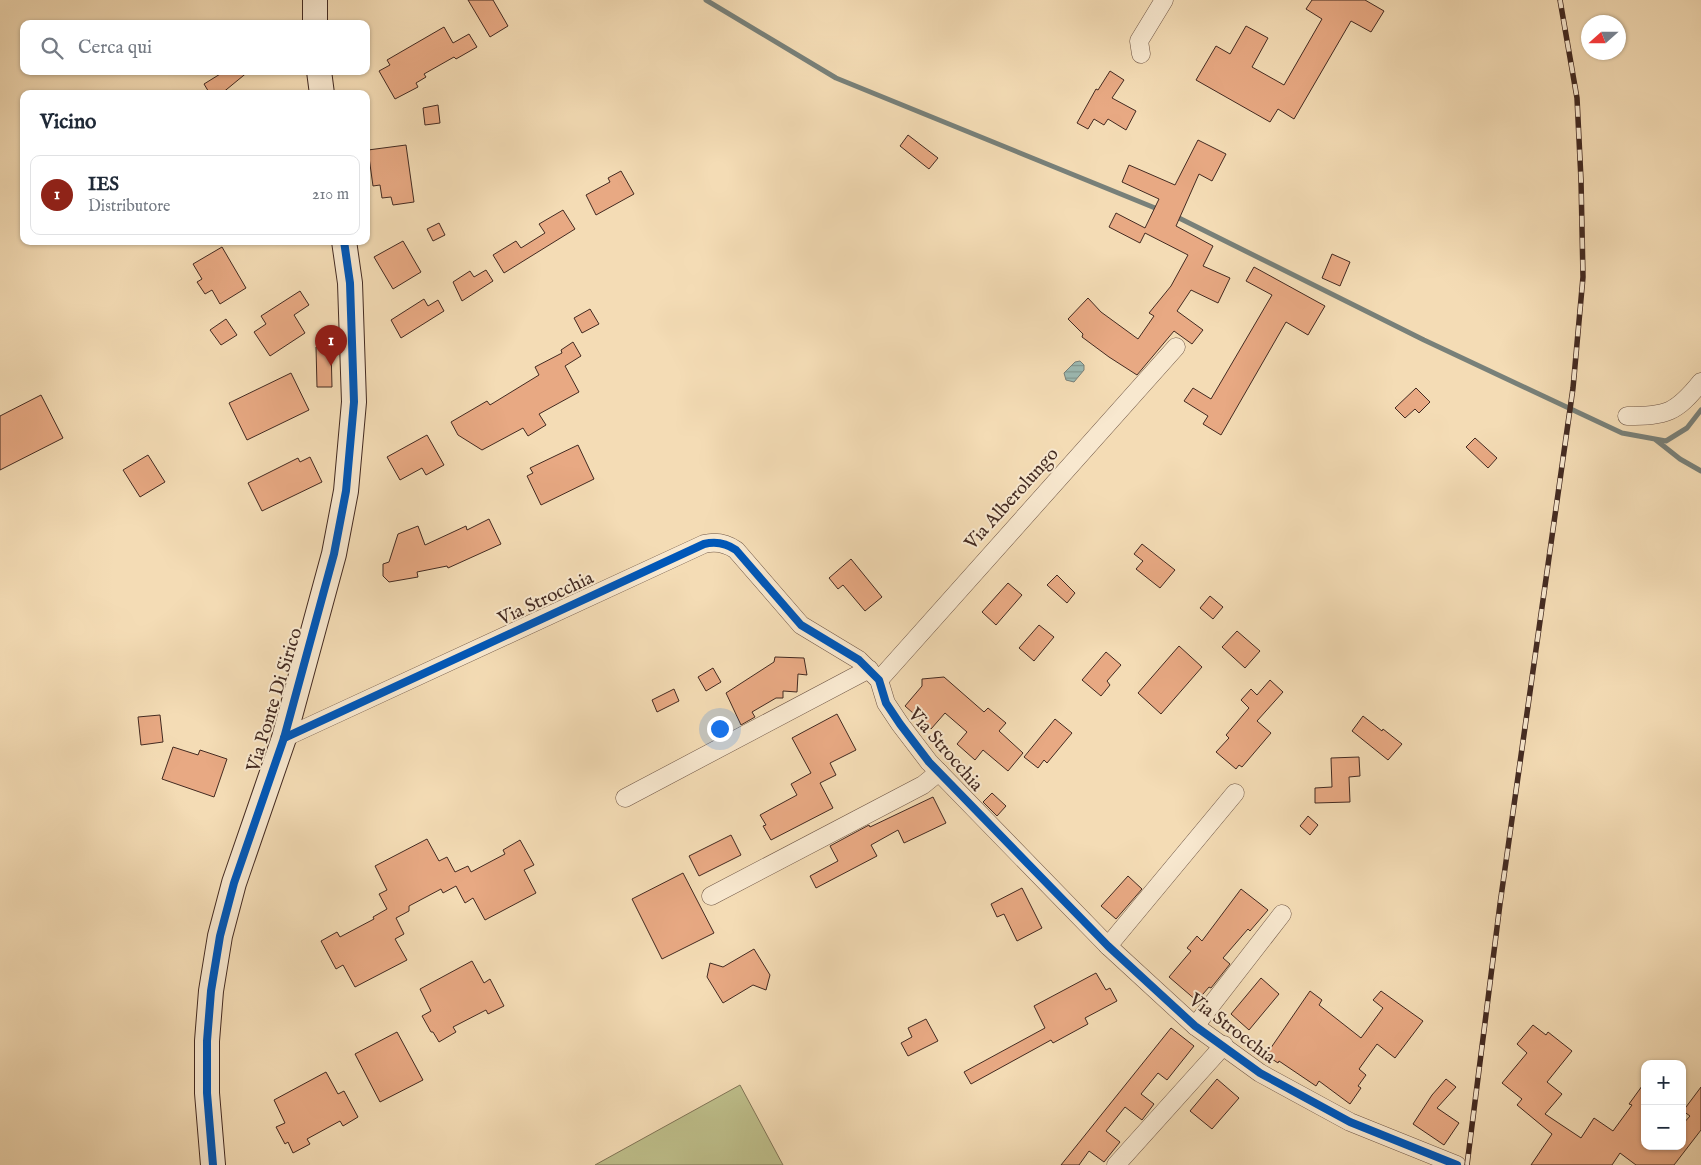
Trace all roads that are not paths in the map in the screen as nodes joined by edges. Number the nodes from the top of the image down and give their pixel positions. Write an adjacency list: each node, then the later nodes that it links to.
1 (315, 0): 3 (street)
2 (1164, 0): 4 (street)
3 (315, 20)
4 (1141, 54)
5 (320, 75): 6 (street)
6 (321, 90)
7 (345, 245): 13 (street, Via Ponte Di Sirico)
8 (1176, 347): 12 (street, Via Alberolungo)
9 (1701, 382): 10 (street)
10 (1693, 404): 11 (street)
11 (1627, 416)
12 (874, 675): 13 (street, Via Strocchia); 14 (street, Via Strocchia); 16 (street)
13 (284, 738): 22 (street, Via Ponte Di Sirico)
14 (939, 772): 17 (street); 19 (street, Via Strocchia)
15 (1235, 793): 19 (street)
16 (625, 798)
17 (711, 896)
18 (1282, 914): 20 (street)
19 (1108, 946): 20 (street, Via Strocchia)
20 (1194, 1026): 21 (street, Via Strocchia)
21 (1224, 1046): 23 (street); 24 (street, Via Strocchia)
22 (213, 1165)
23 (1116, 1165)
24 (1457, 1165)

